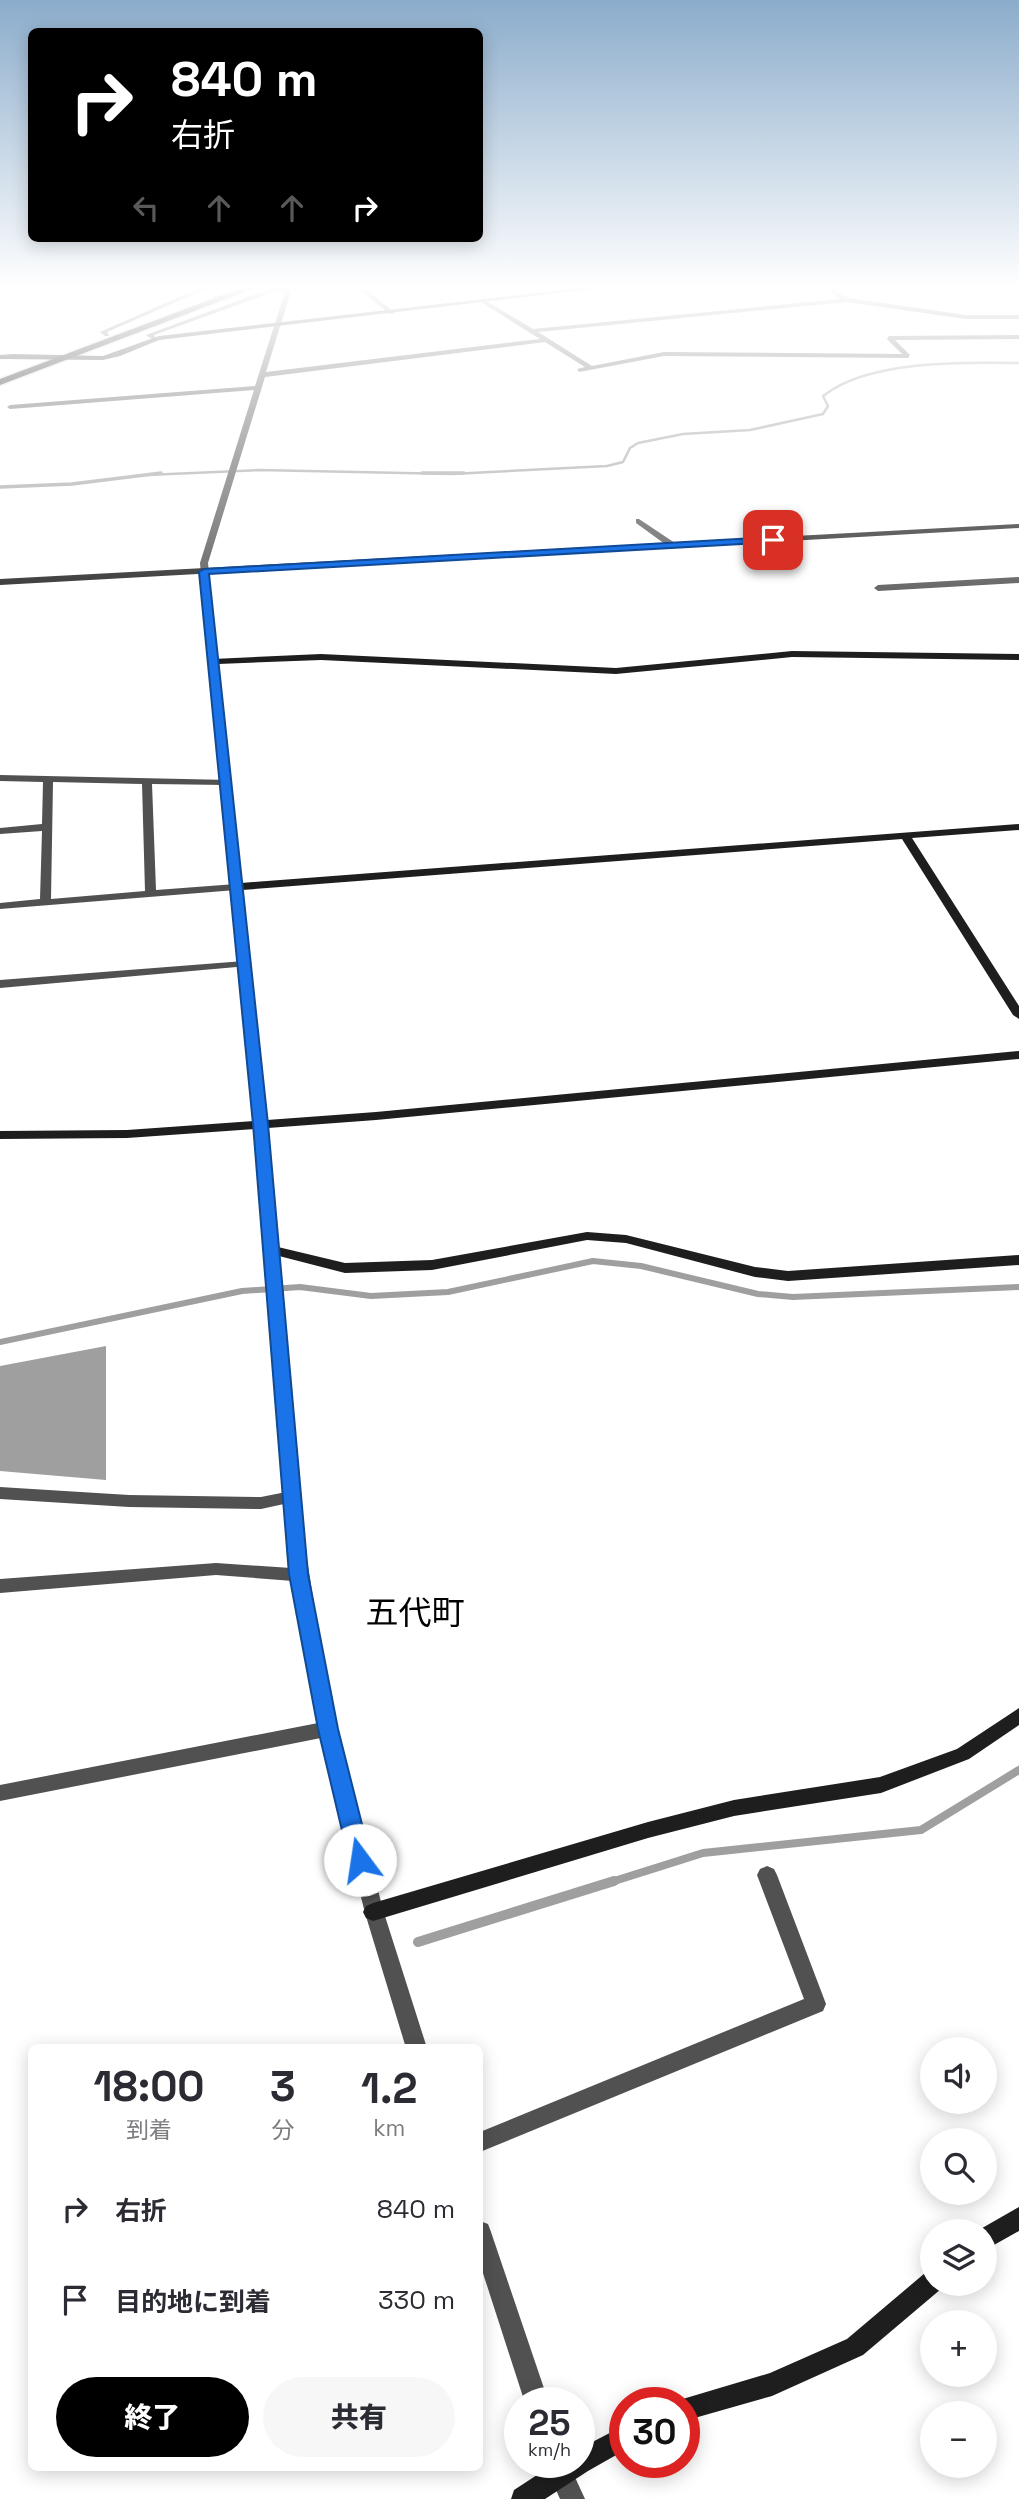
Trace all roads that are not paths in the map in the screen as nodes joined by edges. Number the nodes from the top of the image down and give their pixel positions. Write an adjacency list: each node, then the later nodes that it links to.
1 (54, 404): 3 (street)
2 (252, 404): 7 (street)
3 (10, 407)
4 (639, 521): 6 (street)
5 (1019, 526): 6 (street)
6 (672, 545): 7 (street)
7 (204, 572): 9 (street); 12 (street)
8 (1019, 580): 10 (street)
9 (0, 582)
10 (878, 588)
11 (1019, 657): 12 (street)
12 (213, 662): 16 (street)
13 (0, 778): 14 (street)
14 (48, 779): 15 (street); 17 (street)
15 (147, 781): 16 (street); 22 (street)
16 (226, 782): 21 (street)
17 (47, 827): 19 (street); 23 (street)
18 (1019, 827): 20 (street)
19 (0, 831)
20 (905, 835): 21 (street); 27 (street)
21 (236, 887): 22 (street); 25 (street)
22 (151, 894): 23 (street)
23 (45, 902): 24 (street)
24 (0, 906)
25 (244, 964): 26 (street); 29 (street)
26 (0, 984)
27 (1019, 1016)
28 (1019, 1055): 29 (street)
29 (261, 1124): 30 (street); 31 (street)
30 (0, 1135)
31 (272, 1250): 32 (street); 34 (street)
32 (1019, 1260)
33 (0, 1493): 34 (street)
34 (291, 1497): 35 (street)
35 (299, 1574): 36 (street); 38 (street)
36 (0, 1586)
37 (1019, 1715): 41 (street)
38 (328, 1729): 39 (street); 41 (street)
39 (0, 1793)
40 (767, 1875): 43 (street)
41 (373, 1912): 42 (street)
42 (416, 2044)
43 (483, 2142)
44 (1019, 2218): 45 (street)
45 (997, 2232)
46 (483, 2241): 48 (street)
47 (920, 2292): 49 (street)
48 (532, 2387)
49 (700, 2404)
50 (551, 2478): 52 (street)
51 (571, 2478): 53 (street)
52 (523, 2499)
53 (573, 2499)

